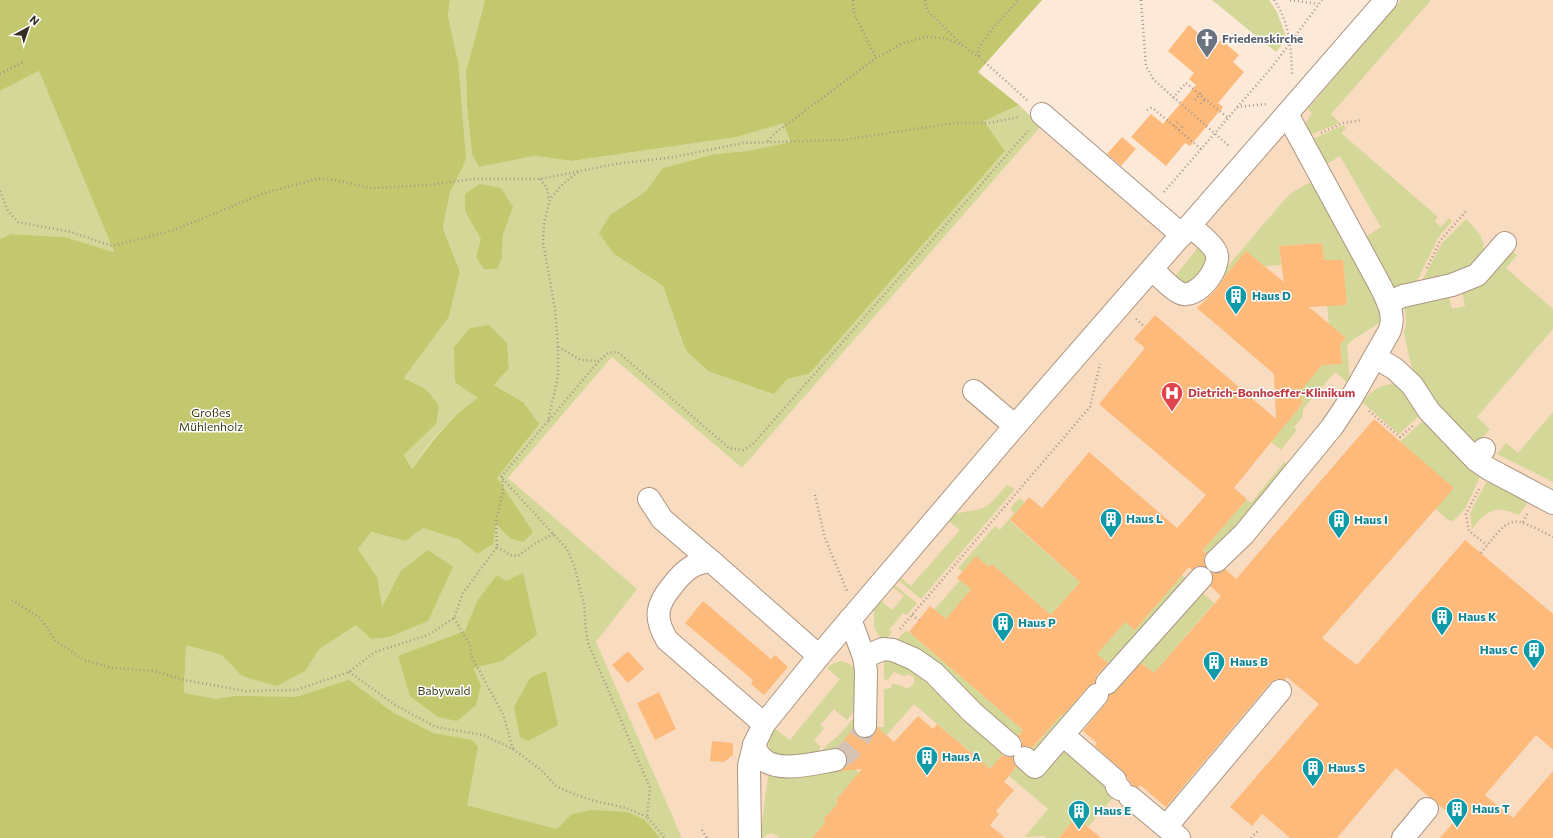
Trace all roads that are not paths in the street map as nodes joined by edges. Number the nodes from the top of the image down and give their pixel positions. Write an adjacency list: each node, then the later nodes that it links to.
1 (1386, 0): 3 (lane)
2 (1042, 114): 4 (lane)
3 (1287, 114): 4 (lane); 7 (lane)
4 (1186, 231): 6 (lane); 6 (lane)
5 (1505, 242): 7 (lane)
6 (1152, 270): 10 (lane)
7 (1389, 302): 8 (lane)
8 (1375, 357): 12 (lane); 14 (lane)
9 (974, 391): 10 (lane)
10 (1015, 426): 16 (lane)
11 (649, 499): 13 (lane)
12 (1553, 503)
13 (711, 561): 18 (lane); 20 (lane)
14 (1216, 562)
15 (1200, 578): 22 (lane)
16 (854, 615): 17 (lane); 18 (lane)
17 (874, 653): 21 (lane); 22 (lane)
18 (819, 656): 20 (lane)
19 (1280, 691): 26 (lane)
20 (764, 724): 23 (lane)
21 (865, 726)
22 (1062, 735): 26 (lane)
23 (754, 745): 24 (lane); 27 (lane)
24 (835, 760)
25 (1427, 809): 28 (lane)
26 (1173, 833)
27 (750, 838)
28 (1403, 838)

